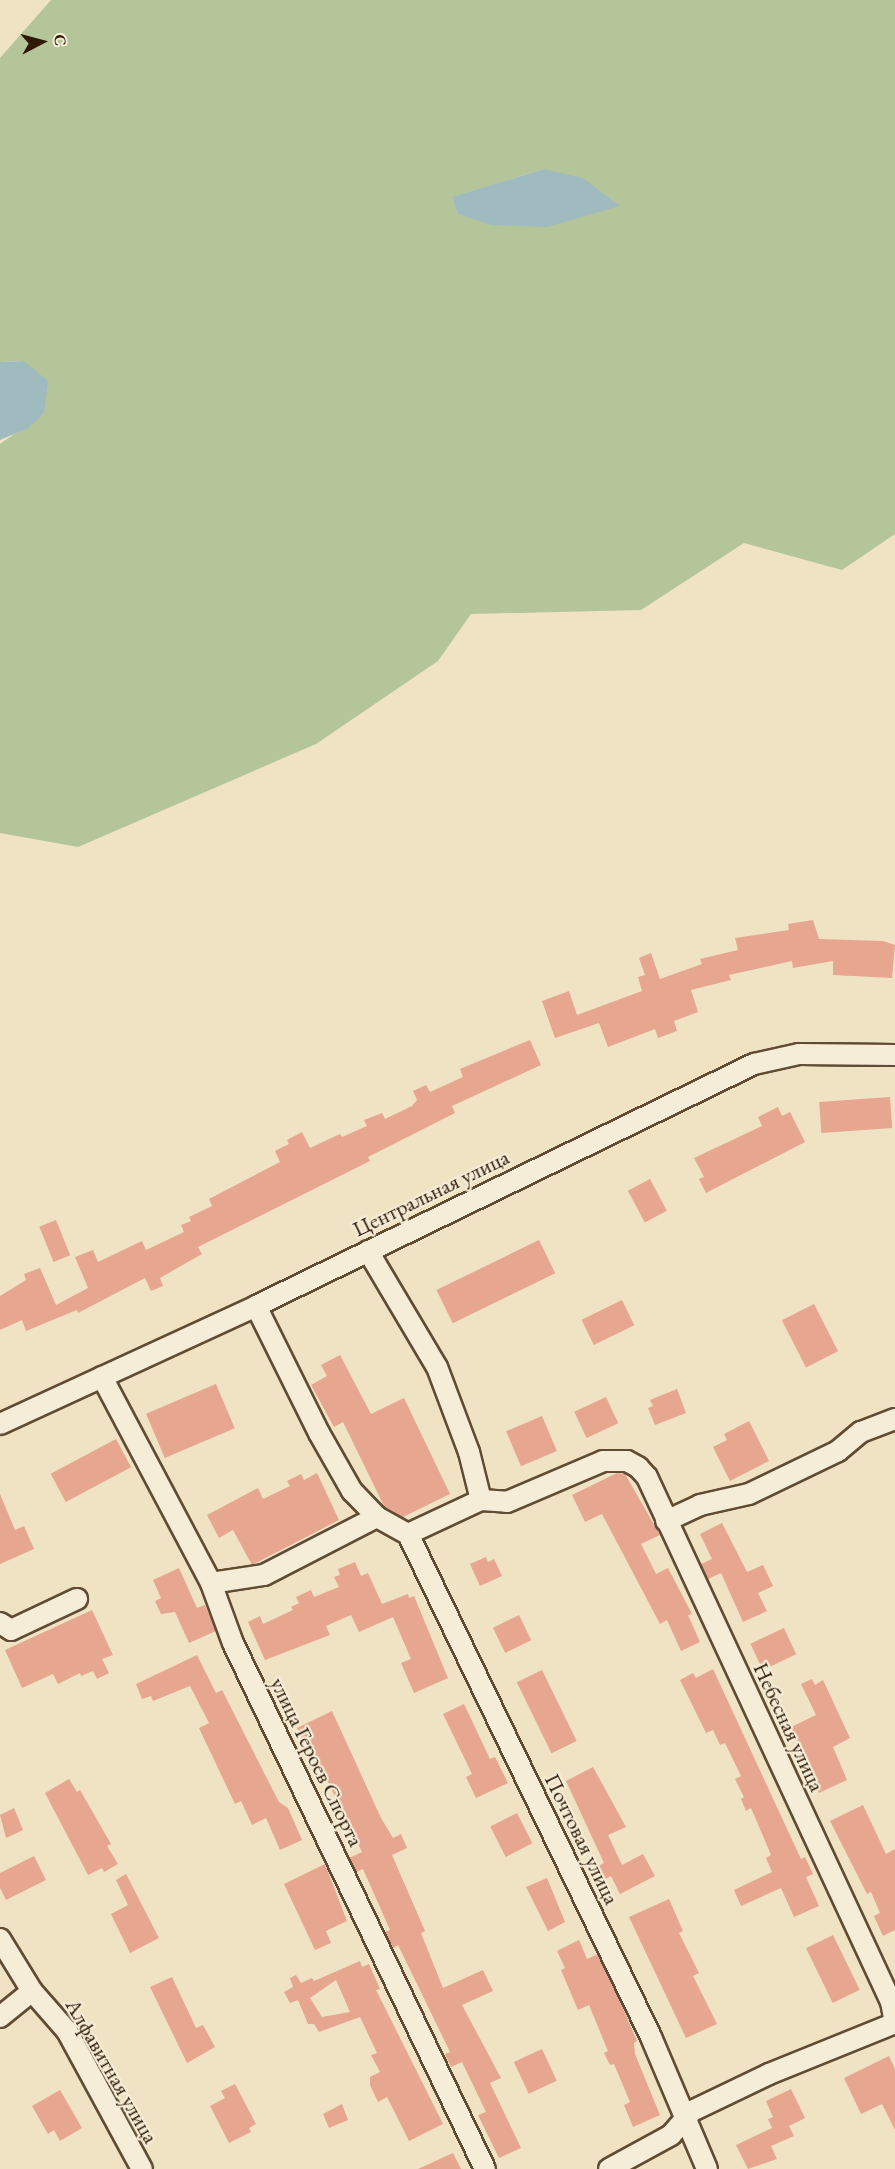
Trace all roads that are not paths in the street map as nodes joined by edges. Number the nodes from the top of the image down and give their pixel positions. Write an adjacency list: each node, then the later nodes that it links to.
1 (895, 1055): 2 (street, Центральная улица)
2 (369, 1251): 3 (street, Центральная улица); 7 (street)
3 (256, 1306): 4 (street, Центральная улица); 8 (street)
4 (102, 1377): 6 (street, Центральная улица); 11 (street, улица Героев Спорта)
5 (895, 1419): 9 (street)
6 (0, 1424)
7 (481, 1500): 9 (street, Небесная улица); 10 (street)
8 (376, 1517): 10 (street); 11 (street)
9 (666, 1521): 17 (street, Небесная улица)
10 (408, 1534): 18 (street, Почтовая улица)
11 (211, 1583): 20 (street, улица Героев Спорта)
12 (77, 1599): 13 (street)
13 (0, 1623)
14 (0, 1939): 15 (street, Алфавитная улица)
15 (32, 1991): 16 (street); 19 (street, Алфавитная улица)
16 (0, 2017)
17 (895, 2022): 18 (street)
18 (684, 2122): 21 (street); 22 (street, Почтовая улица)
19 (142, 2169)
20 (485, 2169)
21 (609, 2169)
22 (707, 2169)

